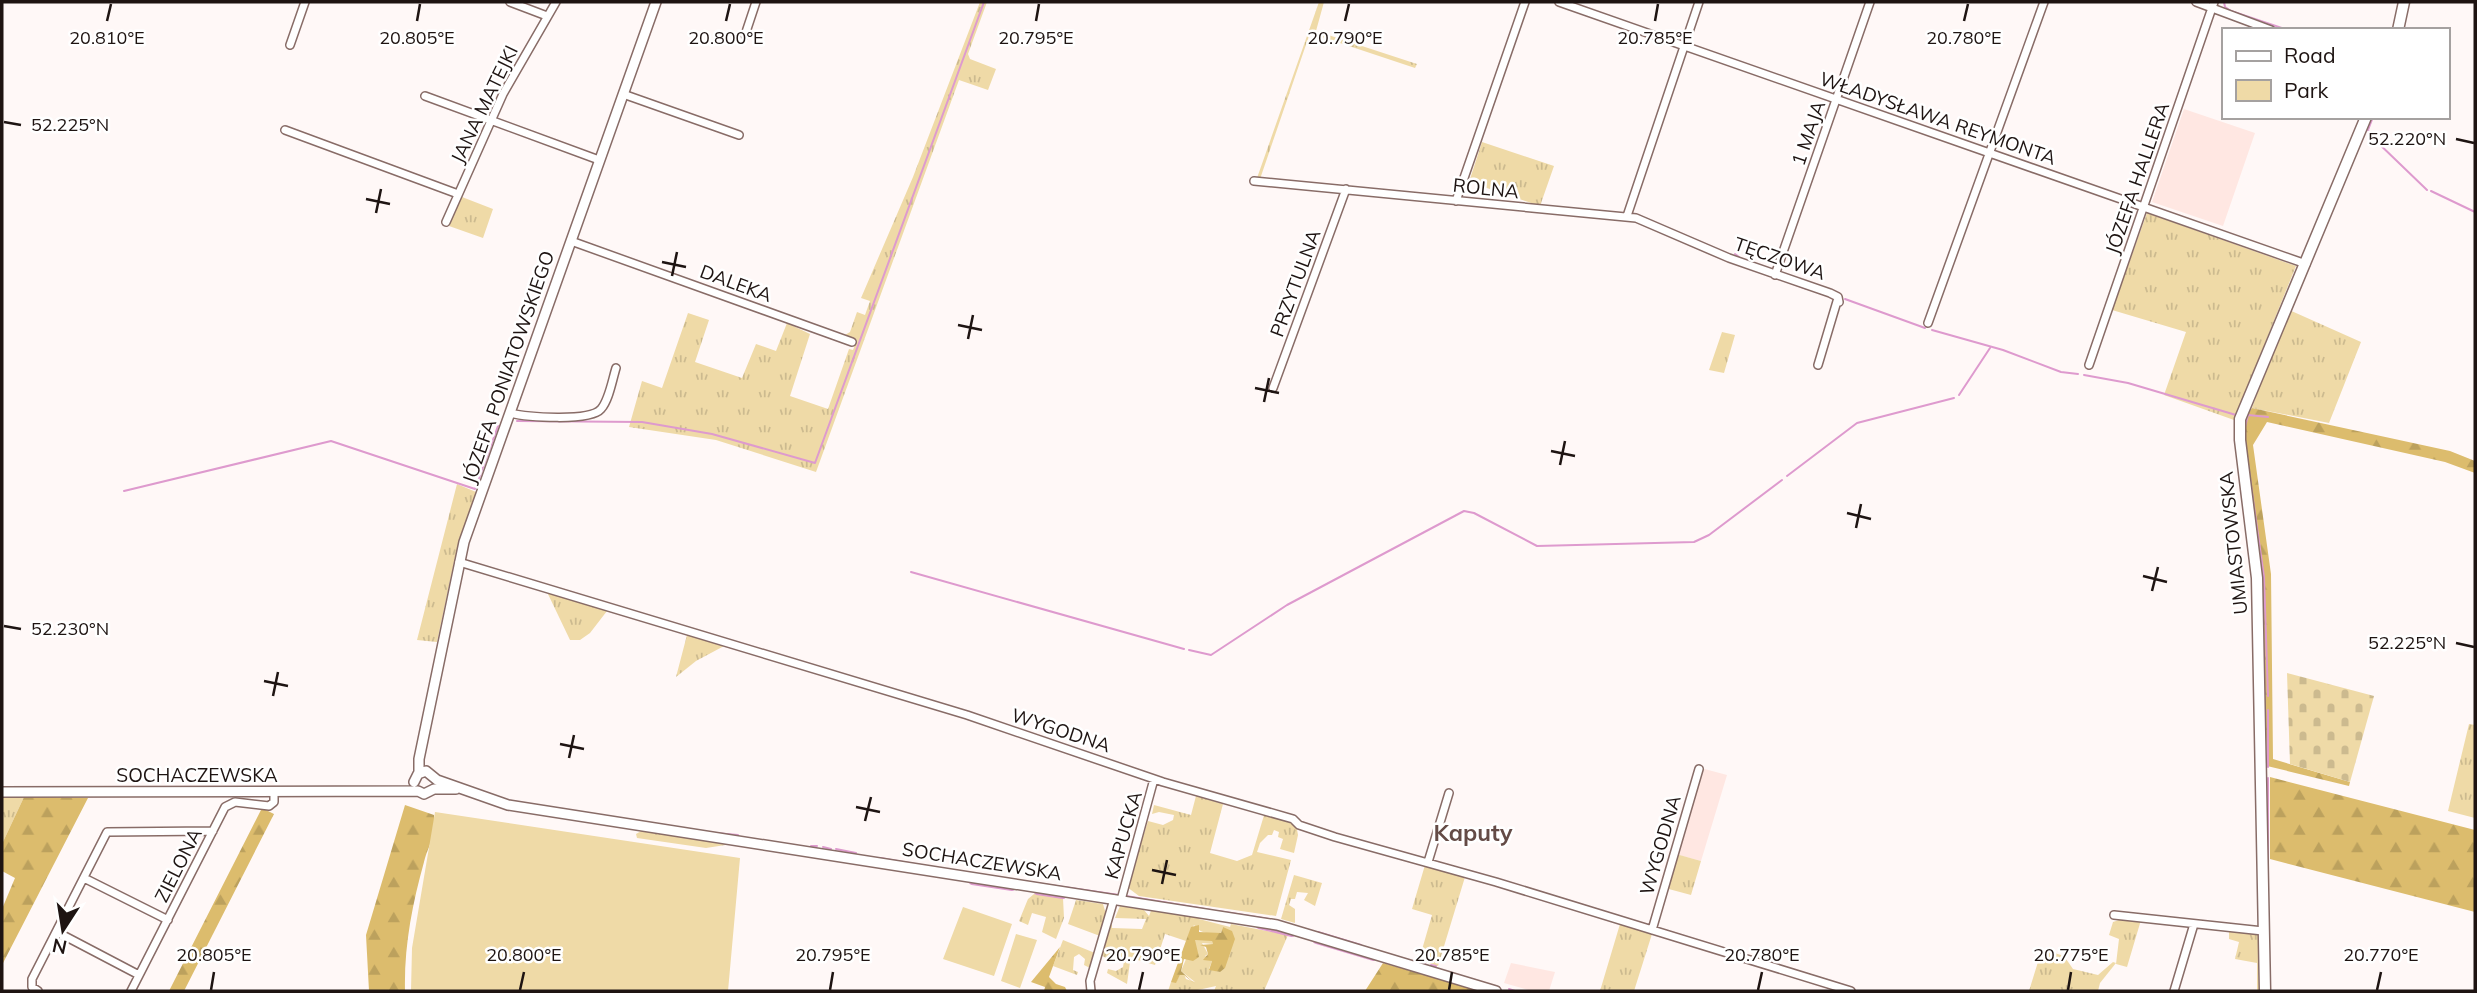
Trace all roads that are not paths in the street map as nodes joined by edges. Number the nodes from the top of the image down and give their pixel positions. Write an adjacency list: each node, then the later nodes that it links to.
1 (305, 2): 18 (street)
2 (510, 2): 14 (street)
3 (556, 2): 14 (street, JANA MATEJKI)
4 (656, 2): 20 (street, JÓZEFA PONIATOWSKIEGO)
5 (757, 2): 17 (street)
6 (1525, 2): 32 (street)
7 (1559, 2): 19 (street, WŁADYSŁAWA REYMONTA)
8 (1699, 2): 19 (street)
9 (1870, 2): 22 (street, 1 MAJA)
10 (2044, 2): 27 (street)
11 (2196, 2): 13 (street)
12 (2404, 2): 16 (main road)
13 (2213, 5): 15 (street); 33 (street, JÓZEFA HALLERA)
14 (547, 16): 24 (street, JANA MATEJKI)
15 (2266, 28)
16 (2398, 28)
17 (745, 35)
18 (290, 45)
19 (1684, 46): 22 (street, WŁADYSŁAWA REYMONTA); 34 (street)
20 (623, 94): 26 (street); 28 (street, JÓZEFA PONIATOWSKIEGO)
21 (425, 96): 24 (street)
22 (1836, 99): 27 (street, WŁADYSŁAWA REYMONTA); 39 (street, 1 MAJA)
23 (2365, 119): 38 (main road, UMIASTOWSKA)
24 (491, 120): 28 (street); 31 (street, JANA MATEJKI)
25 (285, 130): 31 (street)
26 (738, 135)
27 (1991, 153): 33 (street, WŁADYSŁAWA REYMONTA); 40 (street)
28 (599, 160): 36 (street, JÓZEFA PONIATOWSKIEGO)
29 (1254, 181): 30 (street, ROLNA)
30 (1346, 189): 32 (street, ROLNA); 45 (street, PRZYTULNA)
31 (458, 194): 35 (street, JANA MATEJKI)
32 (1456, 201): 34 (street, ROLNA)
33 (2143, 208): 38 (street, WŁADYSŁAWA REYMONTA); 43 (street, JÓZEFA HALLERA)
34 (1627, 216): 37 (street, ROLNA)
35 (446, 222)
36 (571, 241): 41 (street, DALEKA); 46 (street, JÓZEFA PONIATOWSKIEGO)
37 (1708, 247): 39 (street, TĘCZOWA)
38 (2306, 264): 63 (main road, UMIASTOWSKA)
39 (1775, 275): 42 (street, TĘCZOWA)
40 (1928, 323)
41 (852, 342)
42 (1818, 365)
43 (2089, 365)
44 (616, 368): 46 (street)
45 (1273, 388)
46 (510, 413): 47 (street, JÓZEFA PONIATOWSKIEGO)
47 (459, 562): 49 (street, JÓZEFA PONIATOWSKIEGO); 50 (street, WYGODNA)
48 (1699, 769): 62 (street, WYGODNA)
49 (420, 779): 51 (street); 51 (street, SOCHACZEWSKA); 53 (street, SOCHACZEWSKA)
50 (1154, 779): 56 (street, WYGODNA); 58 (street, KAPUCKA)
51 (436, 785): 58 (street, SOCHACZEWSKA)
52 (2, 792): 53 (street, SOCHACZEWSKA)
53 (274, 792): 55 (street, ZIELONA)
54 (1449, 793): 56 (street)
55 (213, 831): 57 (street); 60 (street, ZIELONA)
56 (1428, 862): 62 (street, WYGODNA)
57 (84, 878): 60 (street); 64 (street)
58 (1117, 900): 68 (street, KAPUCKA); 69 (street, SOCHACZEWSKA)
59 (2114, 915): 61 (street)
60 (168, 920): 65 (street, ZIELONA)
61 (2194, 924): 63 (street); 71 (street)
62 (1652, 930): 70 (street, WYGODNA)
63 (2263, 931): 72 (main road, UMIASTOWSKA)
64 (57, 932): 65 (street); 66 (street)
65 (139, 975): 67 (street, ZIELONA)
66 (38, 991)
67 (131, 991)
68 (1091, 991)
69 (1496, 991)
70 (1851, 991)
71 (2174, 991)
72 (2265, 991)

